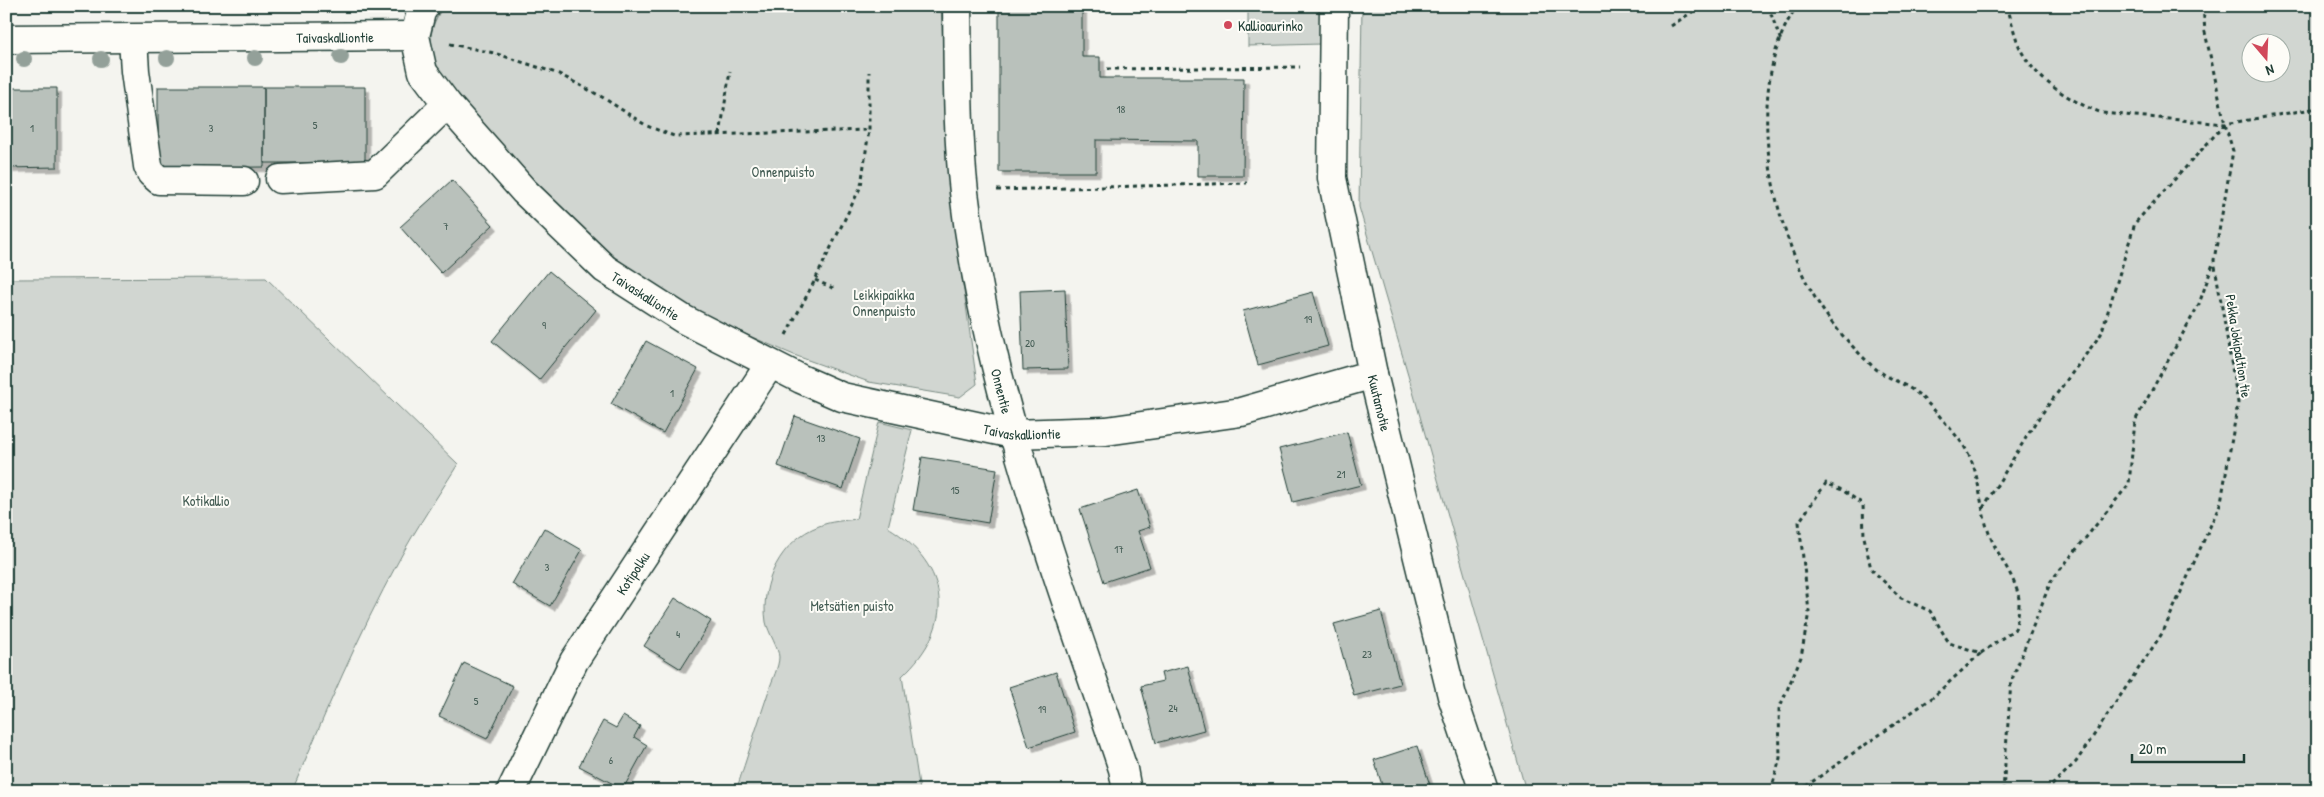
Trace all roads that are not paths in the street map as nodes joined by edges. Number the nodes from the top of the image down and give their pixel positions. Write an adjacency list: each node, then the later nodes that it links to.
1 (425, 6): 4 (street)
2 (957, 6): 12 (street, Onnentie)
3 (1334, 6): 11 (street, Kuutamotie)
4 (415, 36): 6 (street, Taivaskalliontie); 7 (street, Taivaskalliontie)
5 (6, 39): 6 (street, Taivaskalliontie)
6 (133, 39): 9 (street)
7 (447, 104): 8 (street); 10 (street, Taivaskalliontie)
8 (280, 178)
9 (244, 181)
10 (770, 364): 12 (street, Taivaskalliontie); 13 (street, Kotipolku)
11 (1373, 374): 12 (street, Taivaskalliontie); 15 (street, Kuutamotie)
12 (1012, 434): 14 (street, Onnentie)
13 (511, 791)
14 (1127, 791)
15 (1484, 791)

